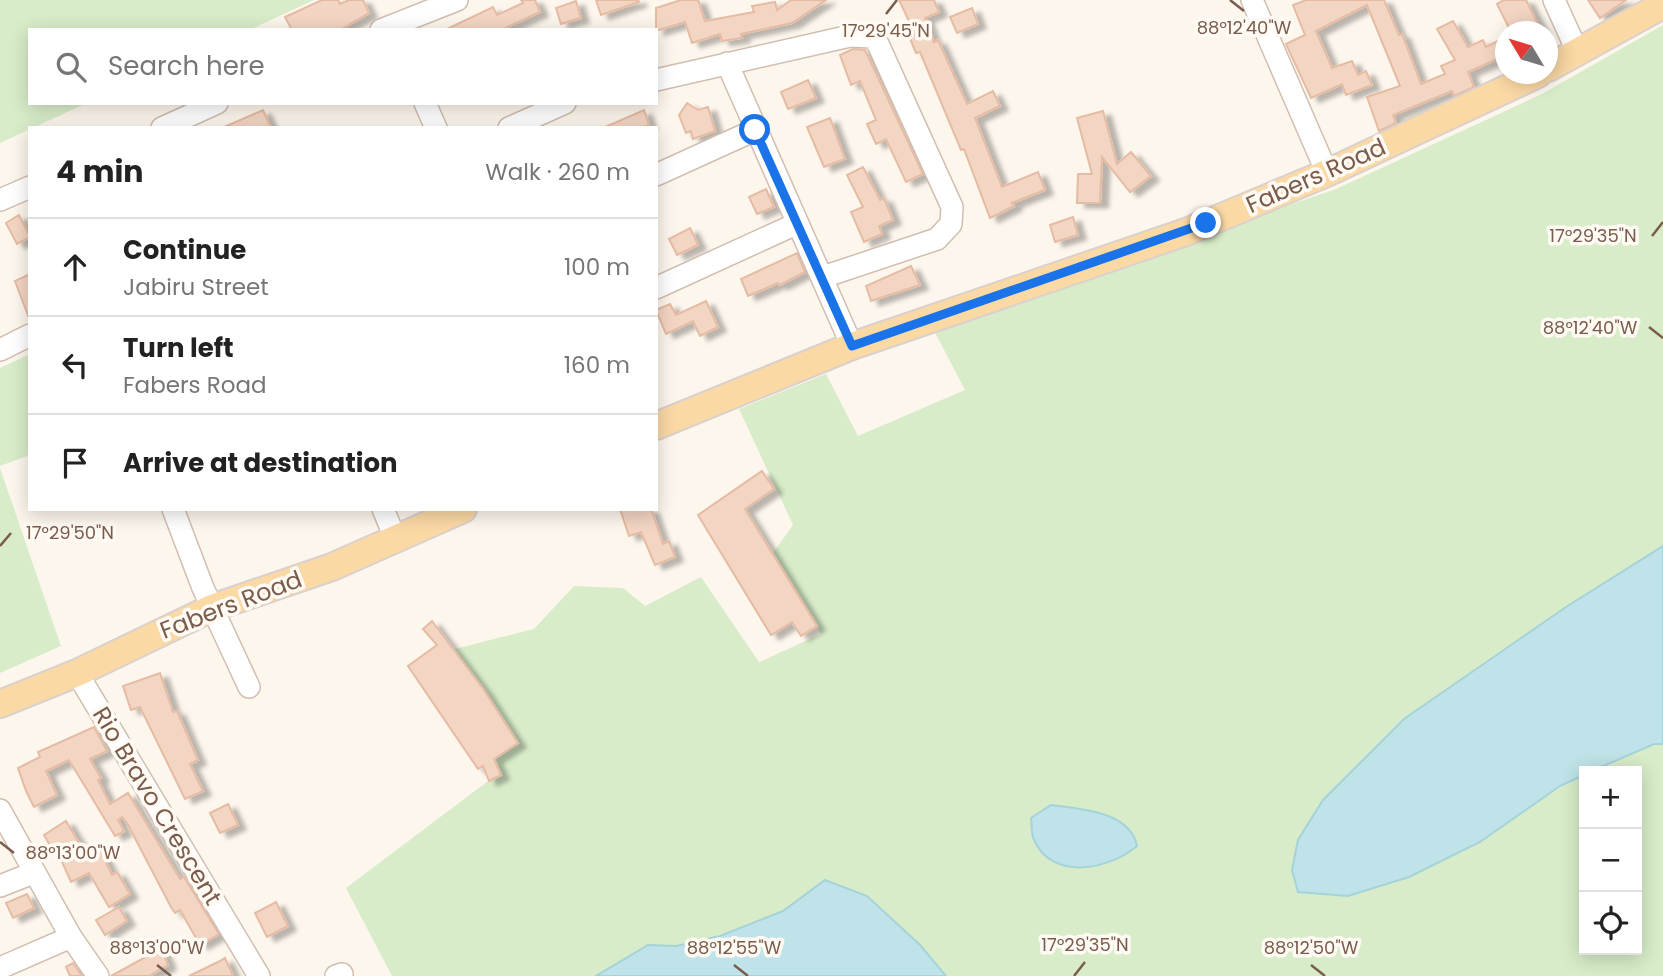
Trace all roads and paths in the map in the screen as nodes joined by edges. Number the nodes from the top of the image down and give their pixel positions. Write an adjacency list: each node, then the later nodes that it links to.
1 (457, 0): 5 (street)
2 (1252, 0): 18 (street)
3 (1554, 0): 6 (street)
4 (1663, 5): 6 (main road)
5 (387, 28)
6 (1578, 52): 8 (main road)
7 (727, 63): 9 (street); 17 (street); 23 (street)
8 (1558, 63)
9 (658, 80)
10 (1517, 84): 18 (main road, Fabers Road)
11 (213, 105): 14 (street)
12 (426, 105): 15 (street)
13 (561, 105): 16 (street)
14 (166, 126)
15 (435, 126)
16 (513, 126)
17 (755, 130): 19 (street); 22 (street)
18 (1327, 173): 26 (main road, Fabers Road)
19 (658, 174)
20 (28, 190): 21 (street)
21 (0, 201)
22 (796, 224): 23 (street); 24 (street)
23 (822, 277): 26 (street)
24 (658, 287)
25 (28, 336): 27 (street)
26 (852, 346): 28 (main road, Fabers Road)
27 (0, 350)
28 (658, 425)
29 (174, 511): 33 (street)
30 (384, 511): 32 (street)
31 (459, 511): 32 (main road, Fabers Road)
32 (396, 540): 33 (main road, Fabers Road)
33 (212, 608): 34 (main road, Fabers Road); 35 (street)
34 (77, 673): 36 (main road, Fabers Road); 43 (street, Rio Bravo Crescent)
35 (249, 687)
36 (0, 704)
37 (0, 810): 38 (street)
38 (33, 873): 39 (street); 40 (street)
39 (0, 886)
40 (71, 937): 41 (street); 42 (street)
41 (0, 968)
42 (98, 976)
43 (259, 976)

